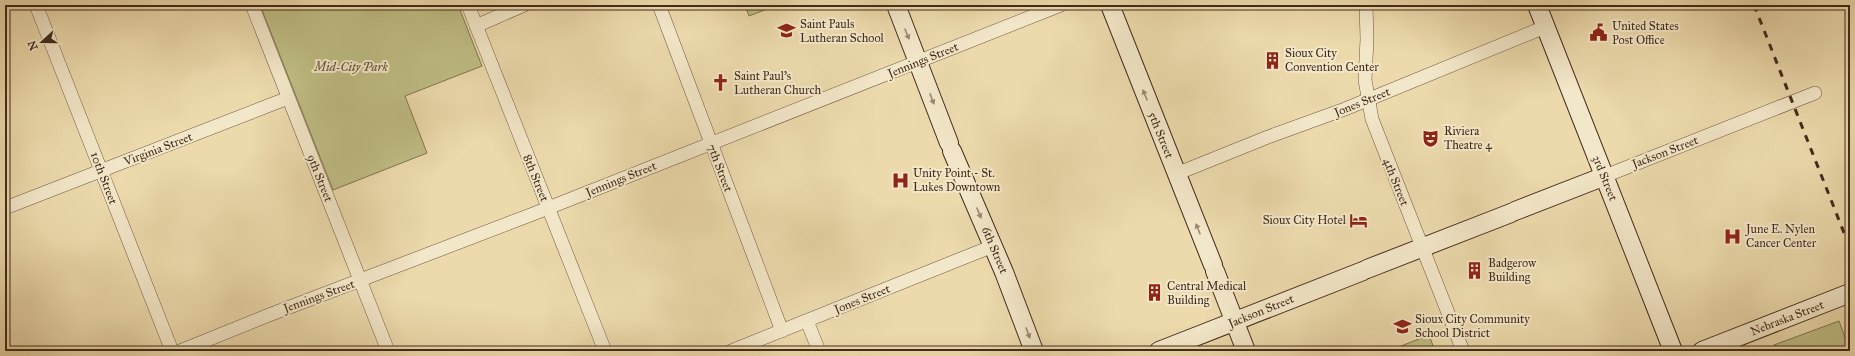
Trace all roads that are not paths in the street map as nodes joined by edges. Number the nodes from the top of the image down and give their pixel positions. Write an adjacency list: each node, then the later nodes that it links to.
1 (36, 5): 18 (street, 10th Street)
2 (252, 5): 15 (street, 9th Street)
3 (468, 5): 11 (street, 8th Street)
4 (524, 5): 11 (street)
5 (659, 5): 17 (street, 7th Street)
6 (896, 5): 13 (main road, 6th Street, one-way to 13)
7 (1062, 5): 13 (street, Jennings Street)
8 (1110, 5): 19 (main road, 5th Street, one-way to 8)
9 (1366, 5): 16 (street, 4th Street)
10 (1536, 5): 12 (main road, 3rd Street)
11 (476, 26): 22 (street, 8th Street)
12 (1546, 27): 16 (street, Jones Street); 20 (main road, 3rd Street)
13 (918, 62): 17 (street, Jennings Street); 23 (main road, 6th Street, one-way to 23)
14 (1815, 93): 20 (street, Jackson Street)
15 (288, 98): 18 (street, Virginia Street); 25 (street, 9th Street)
16 (1368, 100): 19 (street, Jones Street); 24 (street, 4th Street)
17 (711, 144): 22 (street, Jennings Street); 29 (street, 7th Street)
18 (101, 171): 21 (street, Virginia Street); 30 (street, 10th Street)
19 (1176, 174): 28 (main road, 5th Street, one-way to 19)
20 (1604, 176): 24 (main road, Jackson Street); 40 (main road, 3rd Street)
21 (5, 208)
22 (548, 208): 25 (street, Jennings Street); 33 (street, 8th Street)
23 (993, 246): 27 (street, Jones Street); 36 (main road, 6th Street, one-way to 36)
24 (1422, 248): 28 (main road, Jackson Street); 39 (street, 4th Street)
25 (361, 281): 31 (street, Jennings Street); 32 (street, 9th Street)
26 (1850, 293): 41 (main road, Nebraska Street)
27 (808, 321): 29 (street, Jones Street); 35 (street)
28 (1235, 322): 37 (main road, Jackson Street); 38 (main road, 5th Street)
29 (782, 331): 34 (street, Jones Street)
30 (172, 351)
31 (180, 351)
32 (388, 351)
33 (605, 351)
34 (731, 351)
35 (819, 351)
36 (1034, 351)
37 (1159, 351)
38 (1246, 351)
39 (1463, 351)
40 (1673, 351)
41 (1702, 351)

